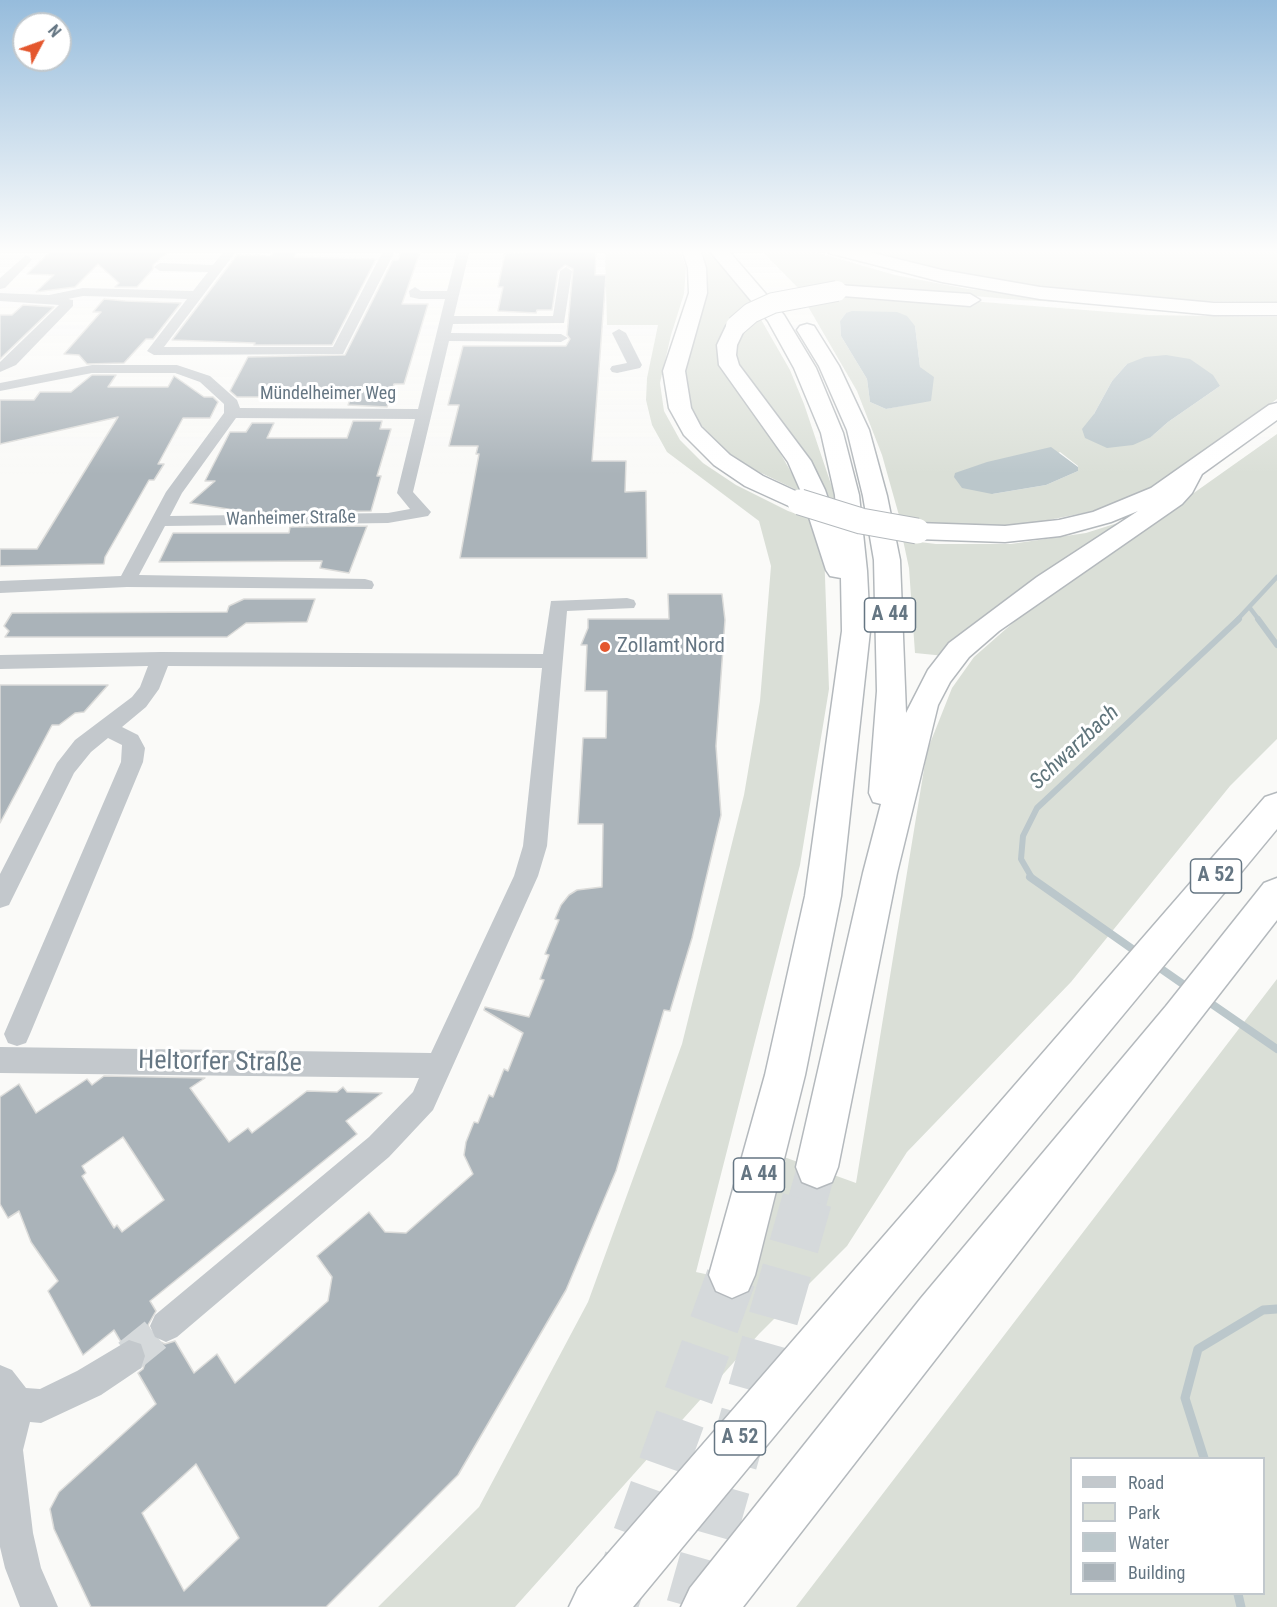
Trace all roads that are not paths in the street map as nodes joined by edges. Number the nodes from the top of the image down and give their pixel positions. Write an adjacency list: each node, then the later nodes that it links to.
1 (48, 324): 12 (street)
2 (174, 324): 3 (street)
3 (352, 324)
4 (447, 324): 10 (street, Mündelheimer Weg)
5 (688, 324): 18 (highway, bridge)
6 (738, 324): 25 (highway, bridge)
7 (780, 324): 25 (highway, A 44)
8 (803, 324): 31 (highway, A 44)
9 (619, 333): 13 (street)
10 (444, 337): 11 (street); 17 (street, Mündelheimer Weg)
11 (561, 338)
12 (0, 368)
13 (617, 369)
14 (0, 387): 16 (street)
15 (1277, 410): 18 (highway)
16 (232, 413): 17 (street, Mündelheimer Weg); 20 (street)
17 (424, 414): 19 (street, Mündelheimer Weg)
18 (1190, 474): 31 (highway)
19 (422, 512): 20 (street, Wanheimer Straße)
20 (159, 520): 21 (street)
21 (127, 581): 22 (street); 23 (street)
22 (365, 585)
23 (0, 587)
24 (627, 604): 27 (street)
25 (856, 632): 37 (highway, A 44)
26 (161, 659): 27 (street); 28 (street); 29 (street)
27 (552, 661): 35 (street)
28 (0, 662)
29 (106, 728): 33 (street); 34 (street)
30 (1277, 806): 42 (highway, A 52)
31 (880, 873): 36 (highway, A 44)
32 (1277, 893): 43 (highway, A 52)
33 (0, 898)
34 (8, 1051): 35 (street, Heltorfer Straße)
35 (441, 1066): 38 (street)
36 (818, 1167)
37 (732, 1275)
38 (166, 1326)
39 (129, 1356): 40 (street)
40 (9, 1393): 41 (street)
41 (39, 1607)
42 (597, 1607)
43 (709, 1607)

